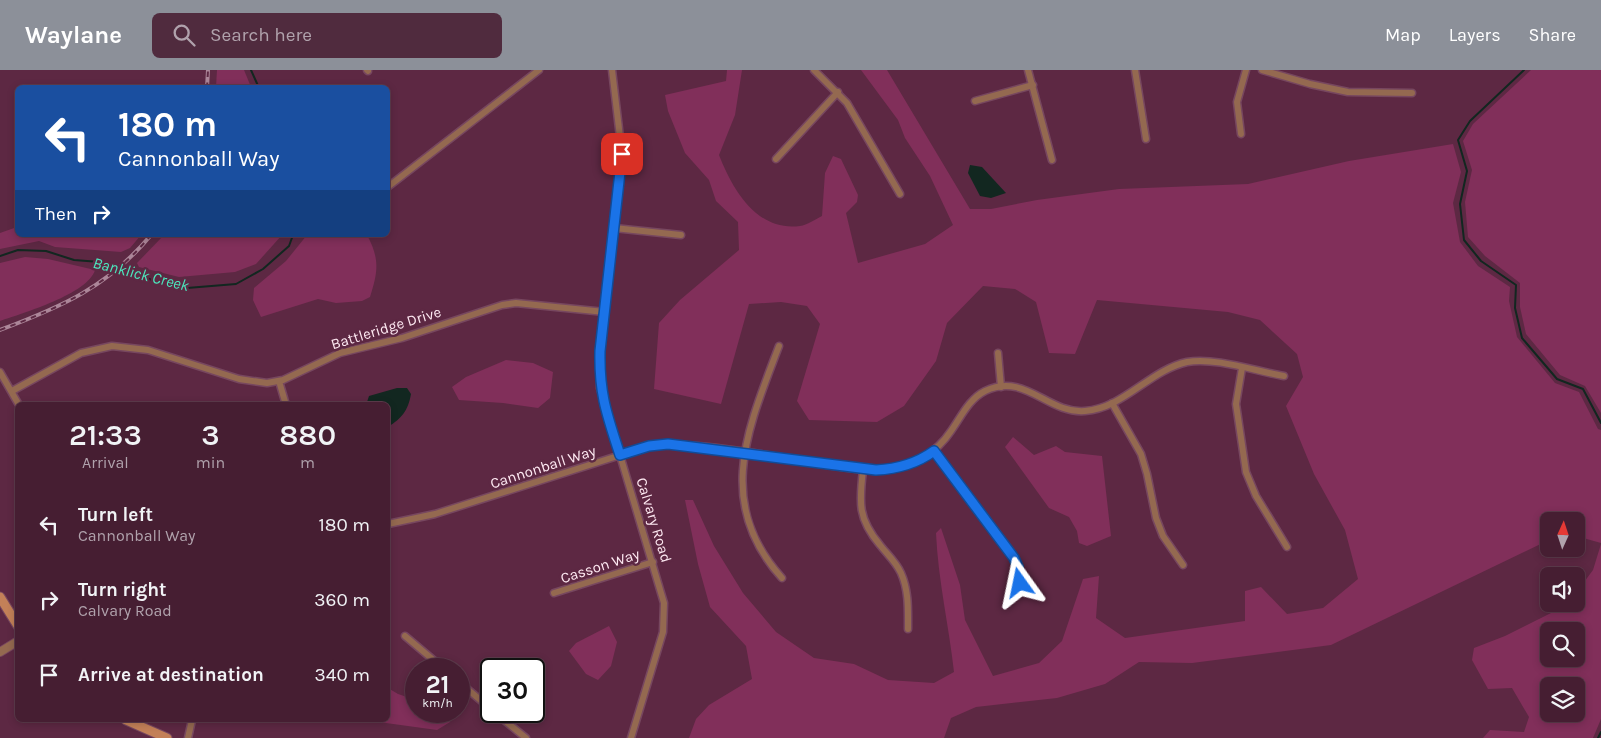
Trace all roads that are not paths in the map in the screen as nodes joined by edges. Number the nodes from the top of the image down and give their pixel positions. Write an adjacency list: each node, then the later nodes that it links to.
1 (539, 70): 16 (street)
2 (612, 70): 18 (street, Calvary Road)
3 (814, 70): 9 (street)
4 (1028, 70): 8 (street)
5 (1135, 70): 13 (street)
6 (1246, 70): 12 (street)
7 (1262, 70): 10 (street)
8 (1033, 85): 11 (street); 15 (street)
9 (838, 92): 14 (street); 17 (street)
10 (1412, 93)
11 (975, 101)
12 (1241, 134)
13 (1146, 140)
14 (776, 159)
15 (1052, 160)
16 (390, 185)
17 (900, 194)
18 (614, 228): 19 (street); 20 (street, Calvary Road)
19 (681, 235)
20 (605, 312): 26 (street, Battleridge Drive); 34 (street, Calvary Road)
21 (778, 346): 33 (street)
22 (998, 353): 27 (street)
23 (1242, 368): 25 (street, Cannonball Way); 31 (street, Cannonball Way); 37 (street)
24 (0, 372): 28 (street)
25 (1284, 376)
26 (279, 381): 28 (street, Battleridge Drive); 30 (street)
27 (1001, 387): 31 (street, Cannonball Way); 32 (street, Cannonball Way)
28 (12, 391): 29 (street)
29 (18, 402)
30 (285, 402)
31 (1112, 403): 39 (street)
32 (934, 451): 35 (street, Cannonball Way); 42 (street)
33 (745, 453): 34 (street, Cannonball Way); 35 (street, Cannonball Way); 40 (street)
34 (620, 455): 36 (street, Cannonball Way); 38 (street, Calvary Road)
35 (863, 470): 45 (street)
36 (390, 524)
37 (1287, 547)
38 (653, 562): 41 (street, Casson Way); 58 (street, Calvary Road)
39 (1183, 565)
40 (782, 578)
41 (554, 593)
42 (1015, 596)
43 (0, 597): 44 (main road)
44 (15, 621)
45 (908, 629)
46 (405, 636): 49 (street)
47 (15, 643): 48 (street)
48 (0, 652)
49 (431, 658)
50 (470, 691): 51 (street)
51 (480, 700)
52 (131, 722): 55 (main road)
53 (192, 722): 56 (street)
54 (508, 723): 57 (street)
55 (167, 738)
56 (188, 738)
57 (526, 738)
58 (631, 738)

